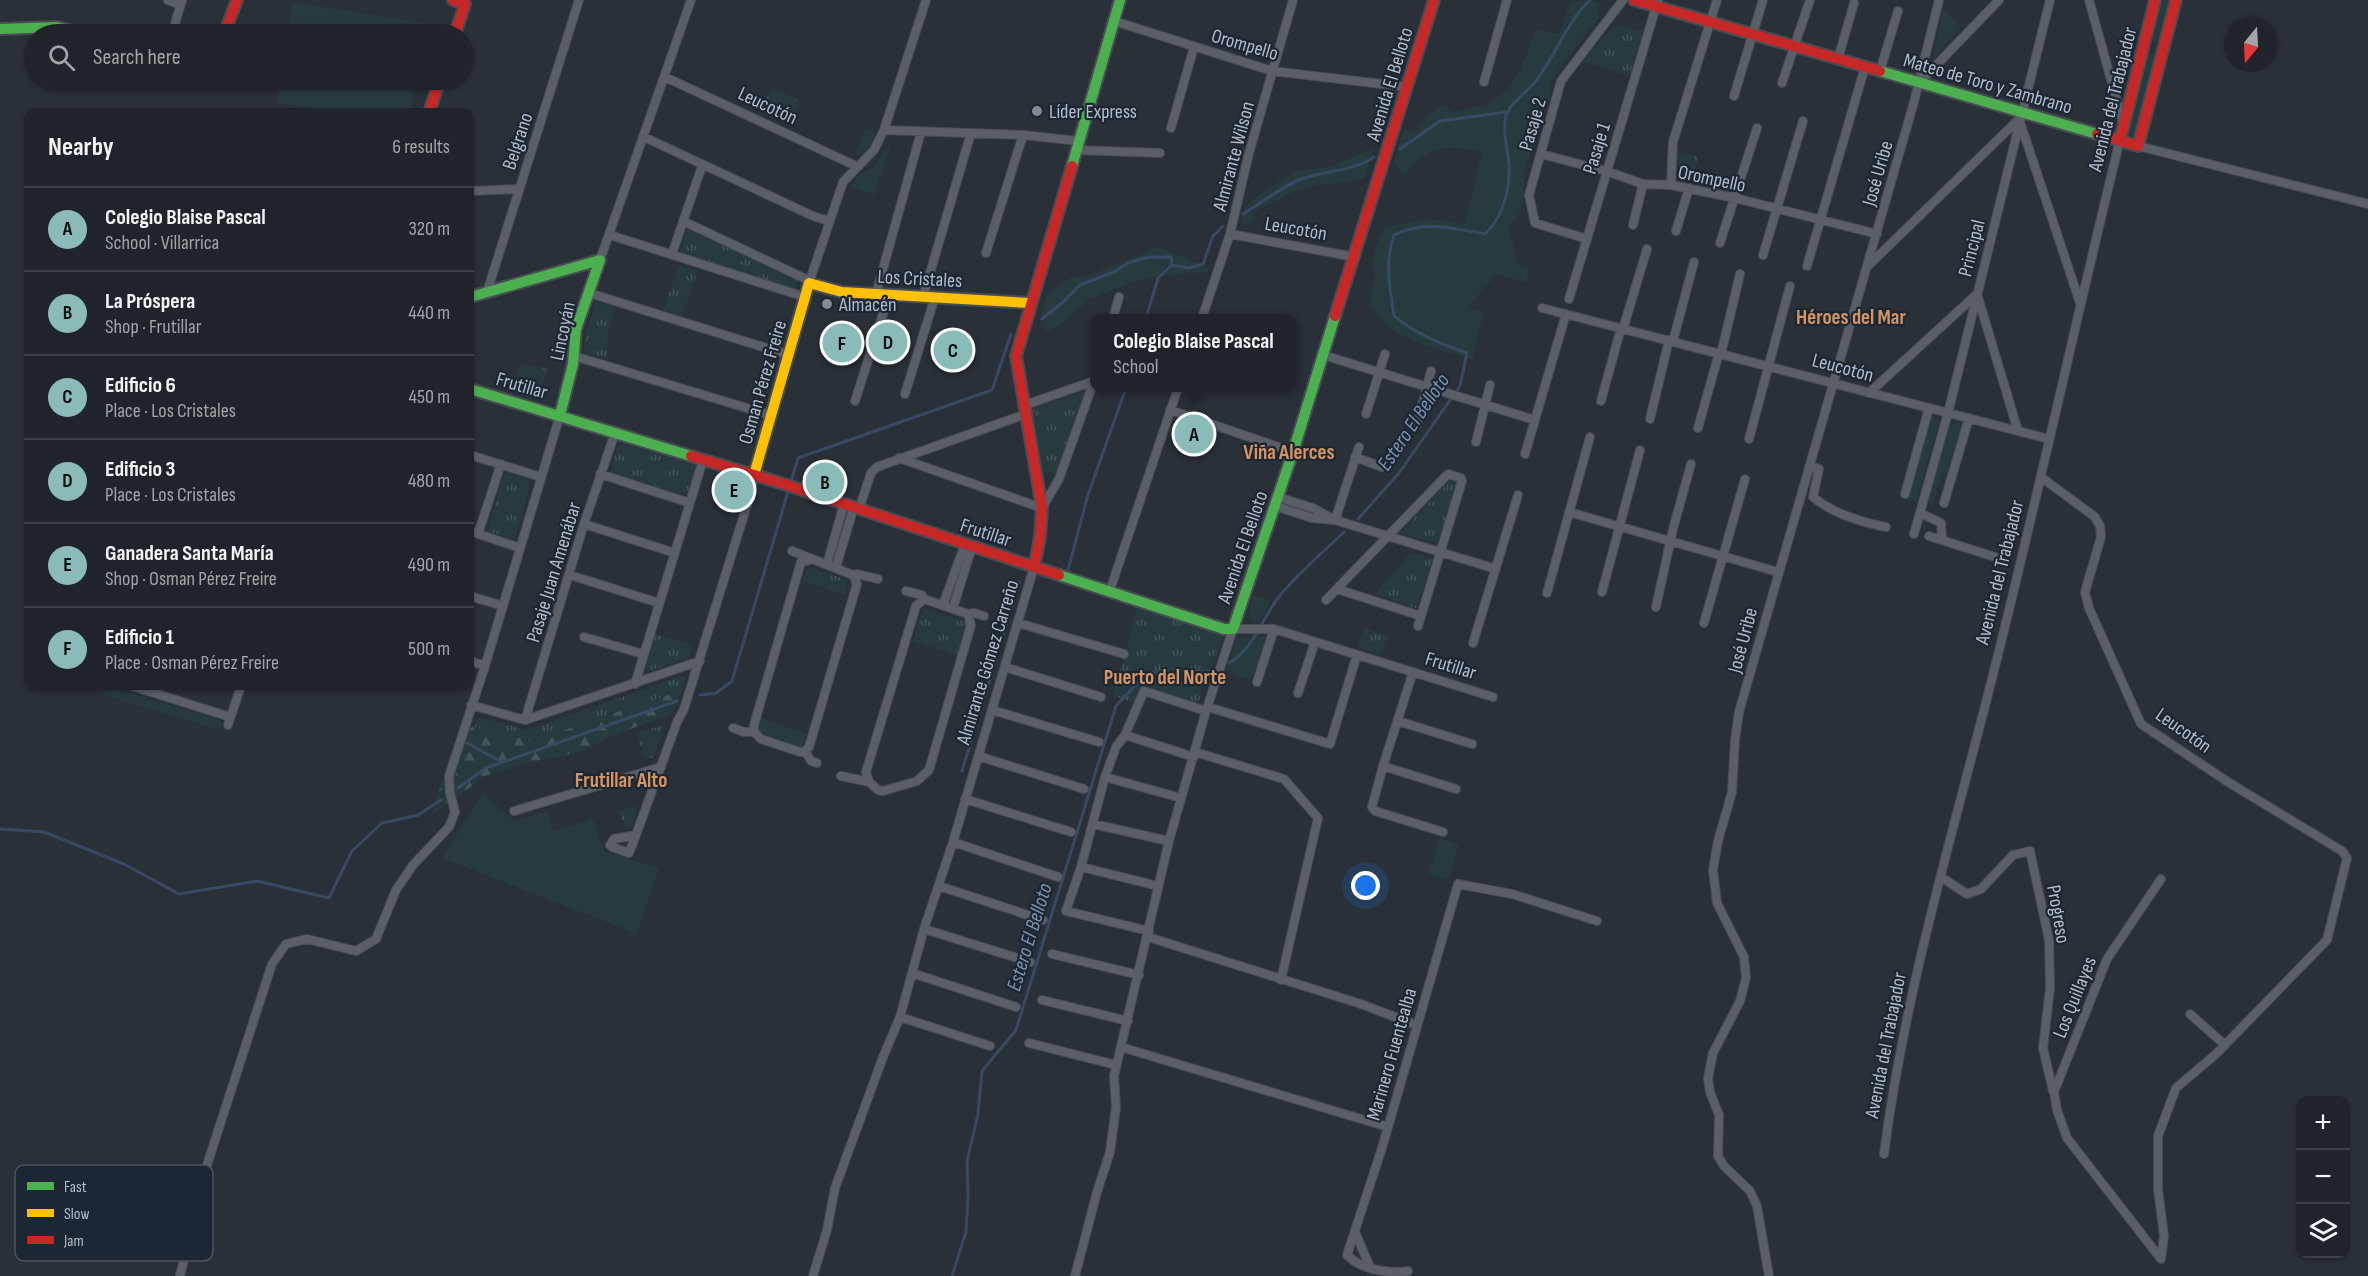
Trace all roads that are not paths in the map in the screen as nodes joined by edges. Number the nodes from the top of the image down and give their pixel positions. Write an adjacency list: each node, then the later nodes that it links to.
1 (168, 0): 22 (street)
2 (237, 0): 30 (street)
3 (453, 0): 23 (street)
4 (579, 0): 72 (street, Belgrano)
5 (691, 0): 43 (street, Lincoyán)
6 (926, 0): 56 (street, Osman Pérez Freire)
7 (1120, 0): 27 (street, Almirante Gómez Carreño)
8 (1293, 0): 41 (street, Almirante Wilson)
9 (1434, 0): 47 (street, Avenida El Belloto)
10 (1507, 0): 44 (street)
11 (1623, 0): 65 (street, Pasaje 2)
12 (1634, 0): 24 (street, Mateo de Toro y Zambrano)
13 (1717, 0): 28 (street)
14 (1763, 0): 34 (street)
15 (1810, 0): 36 (street)
16 (1939, 0): 45 (street, José Uribe)
17 (1999, 0): 45 (street)
18 (2050, 0): 51 (street, Principal)
19 (2089, 0): 53 (street)
20 (2155, 0): 35 (street, Avenida del Trabajador)
21 (2176, 0): 38 (street, Avenida del Trabajador)
22 (181, 2): 29 (street)
23 (465, 2): 31 (street)
24 (1657, 3): 28 (street, Mateo de Toro y Zambrano); 68 (street, Pasaje 1)
25 (1854, 3): 39 (street)
26 (1898, 11): 42 (street)
27 (1114, 21): 37 (street, Orompello); 62 (street, Almirante Gómez Carreño)
28 (1709, 22): 34 (street, Mateo de Toro y Zambrano); 70 (street)
29 (175, 24)
30 (228, 24)
31 (458, 24)
32 (24, 28): 33 (street)
33 (0, 29)
34 (1753, 34): 36 (street, Mateo de Toro y Zambrano); 49 (street)
35 (2144, 43): 38 (street); 53 (street, Avenida del Trabajador)
36 (1795, 46): 39 (street, Mateo de Toro y Zambrano); 46 (street)
37 (1194, 47): 41 (street, Orompello); 54 (street)
38 (2164, 49): 63 (street, Avenida del Trabajador)
39 (1838, 59): 40 (street, Mateo de Toro y Zambrano)
40 (1865, 67): 42 (street, Mateo de Toro y Zambrano); 77 (street)
41 (1272, 71): 47 (street, Orompello); 82 (street, Almirante Wilson)
42 (1880, 71): 45 (street, Mateo de Toro y Zambrano)
43 (664, 77): 60 (street, Lincoyán); 67 (street, Leucotón)
44 (1484, 82)
45 (1920, 82): 51 (street, Mateo de Toro y Zambrano); 83 (street, José Uribe)
46 (1782, 83)
47 (1407, 87): 91 (street, Avenida El Belloto)
48 (437, 90): 50 (street)
49 (1734, 96)
50 (430, 108)
51 (2020, 116): 61 (street, Mateo de Toro y Zambrano); 95 (street); 102 (street, Principal); 111 (street)
52 (1803, 121): 76 (street)
53 (2124, 124): 61 (street, Avenida del Trabajador)
54 (1171, 128)
55 (1757, 128): 74 (street)
56 (884, 130): 57 (street); 67 (street, Osman Pérez Freire)
57 (921, 132): 58 (street); 101 (street)
58 (971, 133): 59 (street); 106 (street)
59 (1023, 135): 62 (street); 88 (street)
60 (644, 137): 66 (street); 84 (street, Lincoyán)
61 (2120, 140): 63 (street, Mateo de Toro y Zambrano); 111 (street, Avenida del Trabajador)
62 (1078, 145): 64 (street); 110 (street, Almirante Gómez Carreño)
63 (2138, 146): 75 (street, Mateo de Toro y Zambrano)
64 (1160, 153)
65 (1541, 154): 68 (street, Orompello); 85 (street, Pasaje 2)
66 (702, 166): 78 (street); 79 (street)
67 (856, 166): 79 (street, Osman Pérez Freire)
68 (1606, 171): 69 (street, Orompello); 85 (street, Pasaje 1)
69 (1643, 184): 70 (street, Orompello); 80 (street)
70 (1671, 185): 71 (street, Orompello)
71 (1689, 188): 74 (street, Orompello); 81 (street)
72 (519, 189): 73 (street); 99 (street, Belgrano)
73 (474, 191)
74 (1735, 198): 76 (street, Orompello); 86 (street)
75 (2368, 204)
76 (1778, 210): 77 (street, Orompello); 90 (street)
77 (1821, 220): 83 (street, Orompello); 94 (street)
78 (683, 221): 89 (street); 97 (street)
79 (830, 221): 97 (street, Osman Pérez Freire)
80 (1633, 225)
81 (1676, 231)
82 (1230, 234): 91 (street, Leucotón); 114 (street, Almirante Wilson)
83 (1877, 234): 95 (street, José Uribe)
84 (610, 235): 89 (street); 92 (street, Lincoyán)
85 (1587, 239): 109 (street, Pasaje 1)
86 (1720, 243)
87 (1647, 249): 116 (street)
88 (986, 253)
89 (672, 254): 105 (street)
90 (1763, 255)
91 (1355, 257): 121 (street, Avenida El Belloto)
92 (600, 260): 99 (street); 100 (street, Lincoyán)
93 (1694, 262): 117 (street)
94 (1807, 266)
95 (1867, 267): 127 (street, José Uribe)
96 (1740, 274): 119 (street)
97 (810, 282): 101 (street, Los Cristales); 105 (street, Osman Pérez Freire)
98 (1790, 286): 123 (street)
99 (487, 292): 104 (street)
100 (589, 293): 120 (street); 122 (street, Lincoyán)
101 (876, 294): 103 (street, Los Cristales)
102 (1977, 294): 133 (street); 141 (street, Principal); 150 (street)
103 (889, 295): 106 (street, Los Cristales); 135 (street)
104 (474, 296)
105 (805, 297): 120 (street, Osman Pérez Freire)
106 (923, 297): 107 (street, Los Cristales)
107 (935, 297): 110 (street, Los Cristales); 134 (street)
108 (1119, 297): 113 (street)
109 (1569, 299)
110 (1030, 303): 139 (street, Almirante Gómez Carreño)
111 (2080, 303): 154 (street, Avenida del Trabajador)
112 (1542, 308): 115 (street, Leucotón)
113 (1114, 314)
114 (1203, 314)
115 (1566, 314): 116 (street, Leucotón); 147 (street)
116 (1622, 328): 117 (street, Leucotón); 136 (street)
117 (1671, 341): 119 (street, Leucotón); 145 (street)
118 (1385, 354): 125 (street)
119 (1720, 354): 123 (street, Leucotón); 149 (street)
120 (789, 355): 144 (street, Osman Pérez Freire)
121 (1323, 355): 125 (street); 158 (street, Avenida El Belloto)
122 (574, 357): 143 (street, Lincoyán); 144 (street)
123 (1769, 366): 127 (street, Leucotón); 153 (street)
124 (1431, 371): 129 (street)
125 (1380, 373): 129 (street); 142 (street)
126 (1090, 381): 139 (street)
127 (1834, 383): 133 (street, Leucotón); 166 (street, José Uribe)
128 (1490, 385): 137 (street)
129 (1427, 388): 137 (street); 148 (street)
130 (474, 390): 143 (street, Frutillar)
131 (1090, 392): 179 (street)
132 (1176, 392): 140 (street)
133 (1869, 393): 138 (street, Leucotón)
134 (905, 394)
135 (855, 401)
136 (1601, 401)
137 (1485, 404): 147 (street); 155 (street)
138 (1929, 408): 141 (street, Leucotón); 173 (street)
139 (1025, 410): 162 (street); 179 (street, Almirante Gómez Carreño)
140 (1170, 410): 158 (street); 211 (street)
141 (1948, 413): 146 (street, Leucotón); 181 (street, Principal)
142 (1366, 414)
143 (560, 415): 151 (street, Frutillar); 170 (street, Lincoyán)
144 (770, 415): 169 (street, Osman Pérez Freire)
145 (1650, 418)
146 (1969, 418): 150 (street, Leucotón); 177 (street)
147 (1535, 420): 159 (street)
148 (1417, 425)
149 (1698, 428)
150 (2018, 431): 154 (street, Leucotón)
151 (615, 433): 163 (street, Frutillar); 168 (street, Pasaje Juan Amenábar)
152 (1590, 437): 180 (street)
153 (1749, 439)
154 (2049, 439): 171 (street, Avenida del Trabajador)
155 (1476, 441)
156 (1359, 447): 161 (street)
157 (1640, 450): 184 (street)
158 (1293, 452): 175 (street, Avenida El Belloto)
159 (1526, 454)
160 (474, 456): 164 (street)
161 (1355, 457): 167 (street); 182 (street)
162 (899, 458): 178 (street); 179 (street)
163 (704, 460): 169 (street, Frutillar); 176 (street)
164 (501, 464): 170 (street); 187 (street)
165 (1691, 464): 192 (street)
166 (1810, 466): 185 (street); 205 (street, José Uribe)
167 (1383, 467)
168 (600, 474): 176 (street); 183 (street, Pasaje Juan Amenábar)
169 (754, 475): 178 (street, Frutillar); 236 (street, Osman Pérez Freire)
170 (541, 477): 194 (street, Lincoyán)
171 (2041, 477): 280 (street, Avenida del Trabajador); 300 (street, Leucotón)
172 (1745, 479): 198 (street)
173 (1905, 494)
174 (1518, 495): 204 (street)
175 (1276, 501): 182 (street); 228 (street, Avenida El Belloto)
176 (690, 503): 196 (street)
177 (1944, 503)
178 (852, 507): 193 (street, Frutillar); 201 (street); 202 (street)
179 (1042, 508): 203 (street, Almirante Gómez Carreño)
180 (1569, 512): 184 (street); 213 (street)
181 (1920, 513): 188 (street, Principal); 191 (street)
182 (1335, 520): 190 (street)
183 (584, 524): 196 (street); 206 (street, Pasaje Juan Amenábar)
184 (1619, 527): 192 (street); 212 (street)
185 (1886, 527)
186 (474, 532): 187 (street)
187 (478, 534): 194 (street)
188 (1914, 534)
189 (1929, 536): 191 (street)
190 (1388, 537): 197 (street); 197 (street); 209 (street)
191 (1942, 540): 199 (street)
192 (1671, 542): 198 (street); 220 (street)
193 (969, 546): 203 (street, Frutillar); 218 (street); 221 (street)
194 (520, 548): 219 (street, Lincoyán)
195 (792, 551): 200 (street)
196 (675, 553): 217 (street)
197 (1441, 553): 204 (street); 224 (street)
198 (1722, 557): 205 (street); 226 (street)
199 (1998, 558)
200 (810, 560): 201 (street); 254 (street)
201 (827, 564): 202 (street)
202 (836, 567): 207 (street)
203 (1034, 567): 211 (street, Frutillar); 225 (street, Almirante Gómez Carreño)
204 (1496, 569): 232 (street)
205 (1778, 572): 315 (street, José Uribe)
206 (570, 575): 217 (street); 251 (street, Pasaje Juan Amenábar)
207 (853, 575): 208 (street); 258 (street)
208 (878, 579)
209 (1337, 589): 216 (street); 224 (street)
210 (906, 591): 215 (street)
211 (1109, 592): 228 (street, Frutillar)
212 (1602, 592)
213 (1547, 593)
214 (474, 597): 219 (street)
215 (924, 599): 218 (street); 266 (street)
216 (1326, 600)
217 (659, 603): 233 (street)
218 (943, 605): 221 (street)
219 (502, 606): 238 (street, Lincoyán)
220 (1656, 607)
221 (953, 608): 222 (street)
222 (968, 614): 223 (street); 266 (street)
223 (984, 616)
224 (1421, 616): 227 (street)
225 (1018, 623): 234 (street); 239 (street, Almirante Gómez Carreño)
226 (1704, 623)
227 (1418, 626)
228 (1233, 629): 229 (street, Frutillar); 249 (street, Avenida El Belloto)
229 (1274, 629): 231 (street, Frutillar); 241 (street)
230 (584, 637): 233 (street)
231 (1315, 642): 235 (street, Frutillar); 245 (street)
232 (1473, 643)
233 (643, 654): 242 (street)
234 (1124, 654)
235 (1357, 655): 240 (street, Frutillar); 249 (street)
236 (700, 661): 242 (street); 263 (street, Osman Pérez Freire)
237 (474, 662): 238 (street)
238 (485, 666): 248 (street, Lincoyán)
239 (1005, 668): 246 (street); 250 (street, Almirante Gómez Carreño)
240 (1413, 672): 247 (street, Frutillar); 252 (street)
241 (1257, 682)
242 (635, 684): 251 (street)
243 (148, 690): 244 (street)
244 (240, 690)
245 (1298, 693)
246 (1101, 697)
247 (1493, 697)
248 (471, 705): 251 (street); 307 (street, Lincoyán)
249 (1207, 709): 255 (street); 259 (street, Avenida El Belloto)
250 (992, 710): 256 (street); 260 (street, Almirante Gómez Carreño)
251 (525, 720)
252 (1398, 721): 257 (street); 262 (street)
253 (733, 728): 254 (street)
254 (754, 732): 258 (street)
255 (1125, 735): 259 (street); 265 (street)
256 (1099, 742)
257 (1472, 744)
258 (805, 751): 261 (street)
259 (1195, 755): 269 (street, Avenida El Belloto); 292 (street)
260 (978, 756): 267 (street); 270 (street, Almirante Gómez Carreño)
261 (817, 763)
262 (1383, 766): 268 (street); 274 (street)
263 (661, 767): 271 (street); 275 (street, Osman Pérez Freire)
264 (841, 776): 266 (street)
265 (1105, 777): 269 (street); 272 (street)
266 (869, 782)
267 (1084, 789)
268 (1456, 789)
269 (1181, 798): 277 (street, Avenida El Belloto)
270 (964, 799): 273 (street); 276 (street, Almirante Gómez Carreño)
271 (514, 811)
272 (1093, 824): 277 (street); 278 (street)
273 (1071, 832)
274 (1443, 832)
275 (636, 835): 275 (street, Osman Pérez Freire)
276 (953, 842): 279 (street); 282 (street, Almirante Gómez Carreño)
277 (1169, 842): 283 (street, Avenida El Belloto)
278 (1081, 867): 283 (street); 287 (street)
279 (1058, 877)
280 (1941, 877): 304 (street, Progreso); 306 (street, Avenida del Trabajador)
281 (2160, 879): 304 (street, Los Quillayes)
282 (939, 886): 284 (street); 286 (street, Almirante Gómez Carreño)
283 (1158, 886): 287 (street, Avenida El Belloto)
284 (1043, 921)
285 (1597, 921): 298 (street, Marinero Fuentealba)
286 (924, 929): 289 (street); 290 (street, Almirante Gómez Carreño)
287 (1148, 934): 291 (street, Avenida El Belloto); 292 (street)
288 (1052, 954): 291 (street)
289 (1030, 962)
290 (912, 973): 294 (street); 296 (street, Almirante Gómez Carreño)
291 (1139, 975): 297 (street, Avenida El Belloto)
292 (1281, 980): 298 (street)
293 (1042, 1000): 297 (street)
294 (1016, 1007)
295 (2190, 1014): 300 (street)
296 (900, 1017): 301 (street); 313 (street, Almirante Gómez Carreño)
297 (1128, 1021): 302 (street, Avenida El Belloto)
298 (1416, 1025): 305 (street, Marinero Fuentealba)
299 (1029, 1043): 303 (street)
300 (2225, 1045): 304 (street)
301 (990, 1046)
302 (1121, 1047): 303 (street, Avenida El Belloto); 305 (street)
303 (1116, 1065): 314 (street, Avenida El Belloto)
304 (2054, 1092)
305 (1388, 1126): 308 (street, Marinero Fuentealba)
306 (1884, 1154)
307 (207, 1165)
308 (1355, 1232): 310 (street); 310 (street, Marinero Fuentealba)
309 (184, 1261): 312 (street, Lincoyán)
310 (1370, 1267): 311 (street, Marinero Fuentealba)
311 (1408, 1272)
312 (180, 1276)
313 (813, 1276)
314 (1076, 1276)
315 (1769, 1276)

